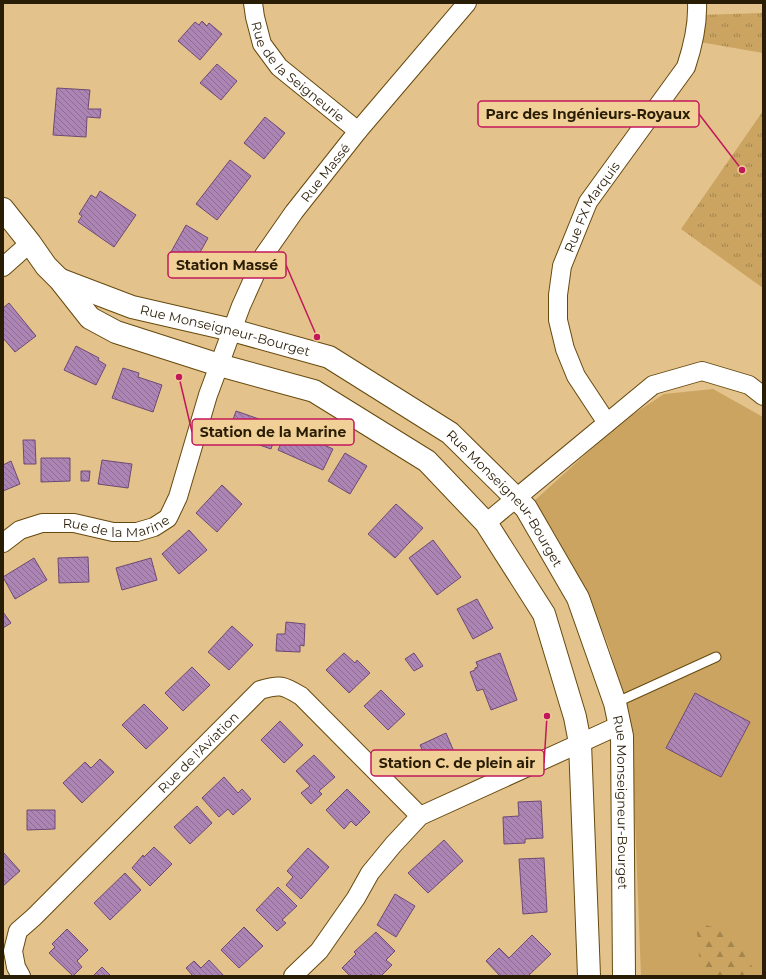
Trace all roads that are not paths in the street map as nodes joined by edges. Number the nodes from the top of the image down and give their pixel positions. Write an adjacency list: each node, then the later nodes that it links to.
1 (253, 3): 4 (street, Rue de la Seigneurie)
2 (467, 3): 4 (street, Rue Massé)
3 (697, 3): 12 (street, Rue FX Marquis)
4 (358, 131): 9 (street, Rue Massé)
5 (3, 209): 6 (street, Rue Monseigneur-Bourget)
6 (30, 243): 7 (street); 8 (street, Rue Monseigneur-Bourget)
7 (3, 267)
8 (60, 280): 9 (street, Rue Monseigneur-Bourget); 10 (street, Rue Monseigneur-Bourget)
9 (232, 330): 10 (street, Rue Massé); 13 (street, Rue Monseigneur-Bourget)
10 (220, 365): 14 (street, Rue Monseigneur-Bourget); 15 (street, Rue de la Marine)
11 (763, 396): 12 (street)
12 (607, 422): 13 (street)
13 (517, 498): 14 (street); 17 (street, Rue Monseigneur-Bourget)
14 (486, 523): 19 (street, Rue Monseigneur-Bourget)
15 (3, 543)
16 (716, 657): 17 (lane)
17 (616, 703): 18 (street, Rue Monseigneur-Bourget)
18 (620, 725): 19 (street); 24 (street, Rue Monseigneur-Bourget)
19 (580, 744): 20 (street); 23 (street, Rue Monseigneur-Bourget)
20 (420, 816): 21 (street, Rue de l'Aviation); 22 (street)
21 (21, 976)
22 (293, 976)
23 (589, 976)
24 (624, 976)

